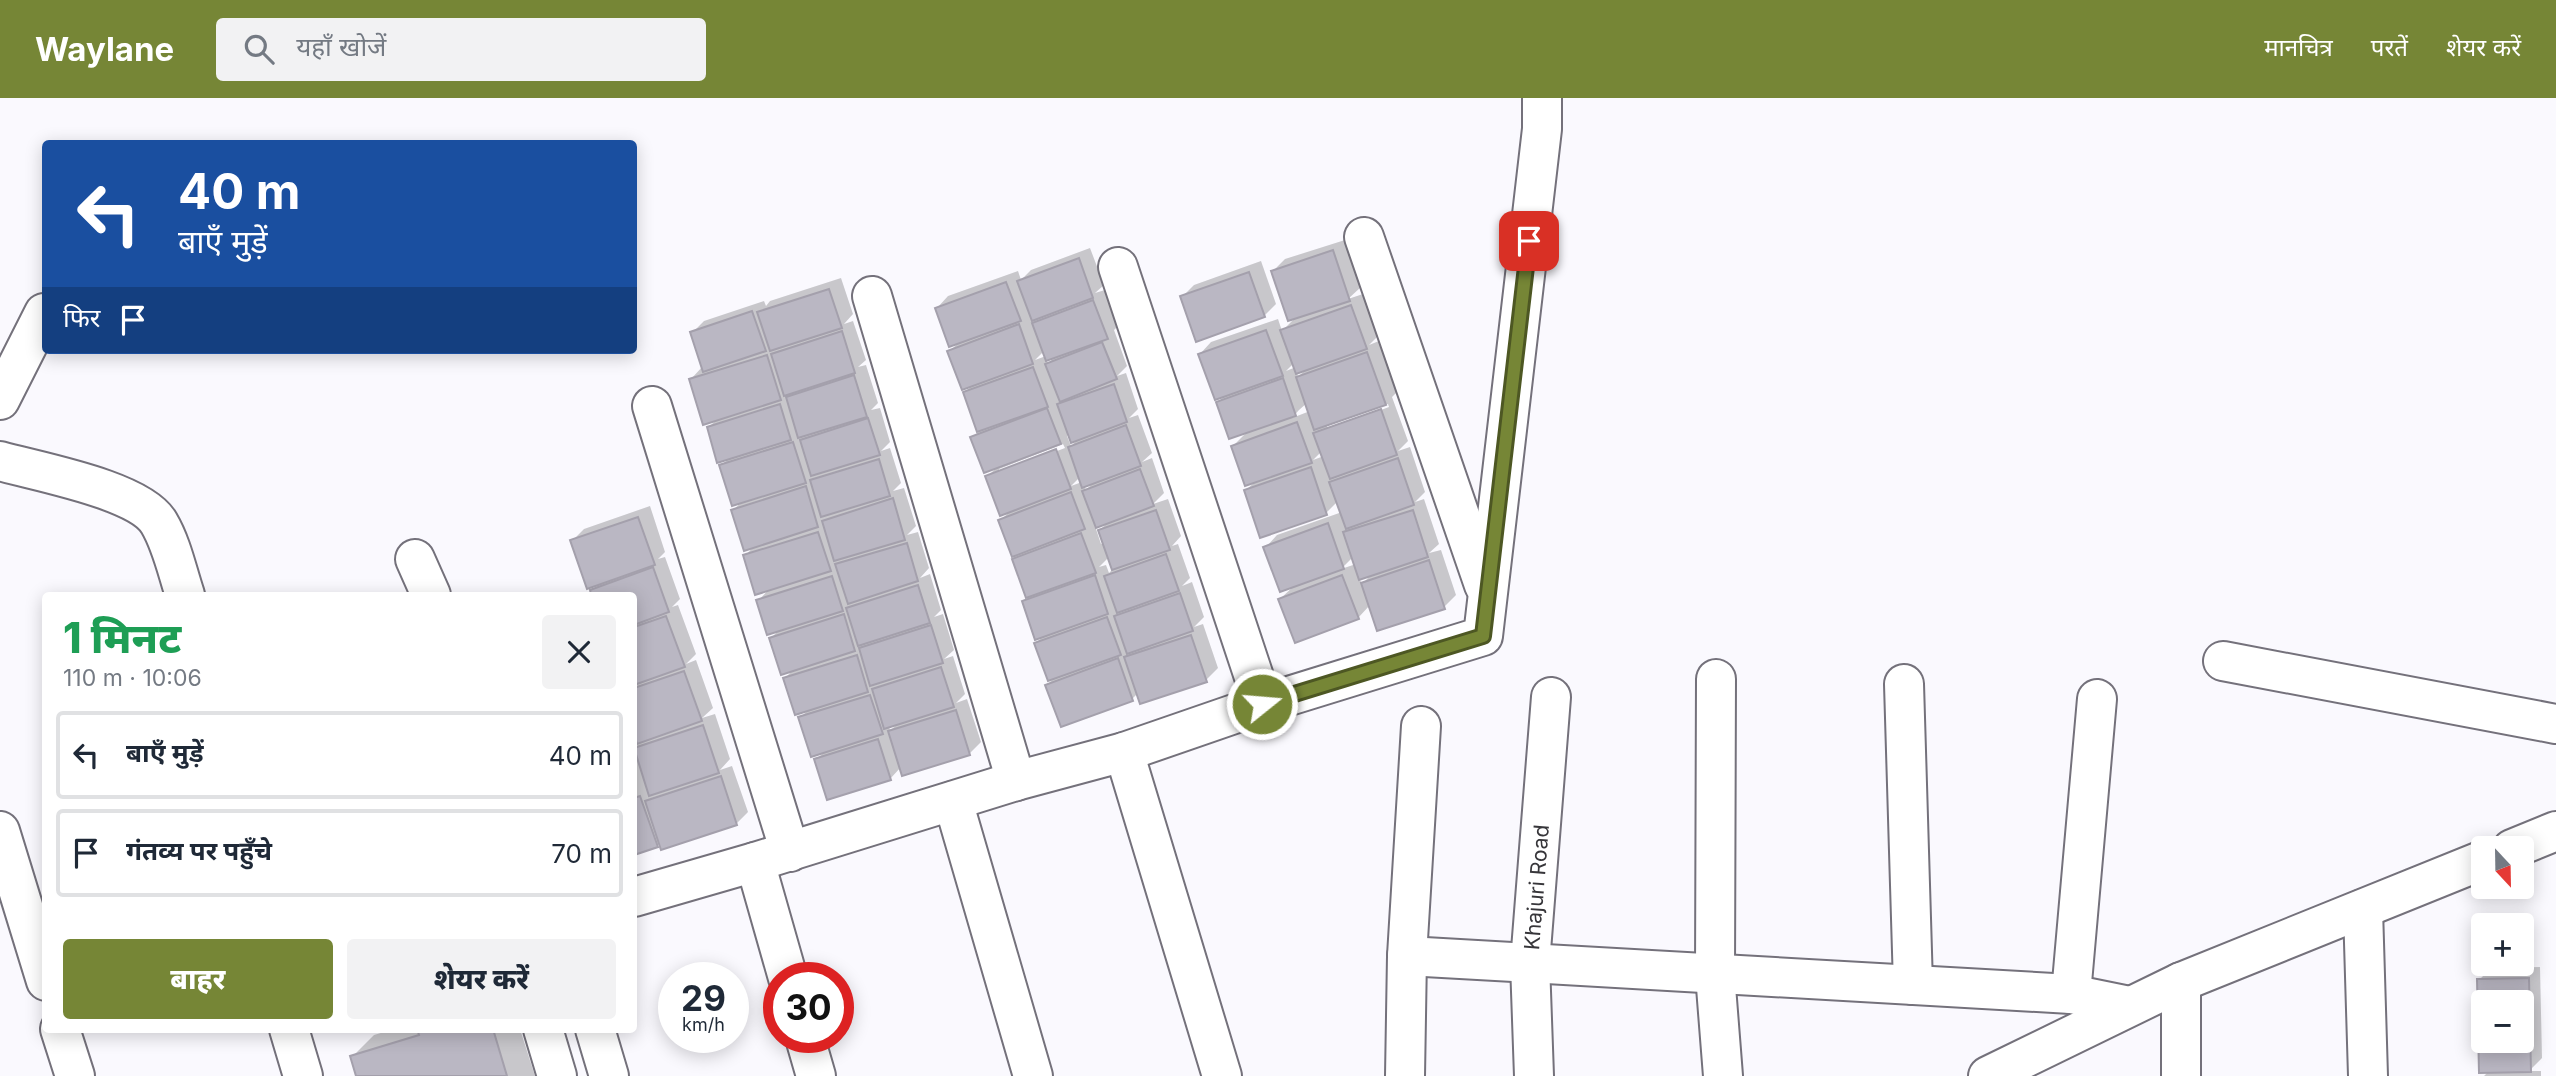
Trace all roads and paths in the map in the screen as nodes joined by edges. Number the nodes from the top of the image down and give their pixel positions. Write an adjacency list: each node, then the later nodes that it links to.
1 (1542, 98): 12 (street)
2 (1364, 237): 12 (street)
3 (1118, 267): 18 (street)
4 (872, 296): 22 (street)
5 (42, 317): 6 (street)
6 (0, 400)
7 (652, 406): 27 (street)
8 (0, 461): 9 (street)
9 (184, 592)
10 (421, 592): 11 (street)
11 (430, 592)
12 (1488, 594): 18 (street)
13 (2223, 661): 19 (street)
14 (1716, 679): 36 (street)
15 (1904, 684): 38 (street)
16 (1551, 697): 34 (street, Khajuri Road)
17 (2096, 699): 39 (street)
18 (1262, 704): 21 (street)
19 (2556, 724)
20 (1421, 726): 32 (street)
21 (1124, 752): 22 (street); 52 (street)
22 (1016, 781): 23 (street)
23 (953, 801): 27 (street); 51 (street)
24 (0, 831): 29 (street)
25 (2556, 836): 26 (street)
26 (2534, 842)
27 (772, 857): 30 (street); 33 (street)
28 (2471, 865): 31 (street)
29 (20, 883): 35 (street)
30 (637, 896)
31 (2363, 909): 37 (street); 58 (street)
32 (1407, 956): 34 (street); 53 (street)
33 (786, 962)
34 (1530, 963): 36 (street); 54 (street, Khajuri Road)
35 (42, 966)
36 (1715, 974): 38 (street); 55 (street)
37 (2181, 982): 40 (street); 57 (street)
38 (1913, 985): 39 (street)
39 (2071, 994): 40 (street)
40 (2130, 1006): 56 (street)
41 (61, 1033): 46 (street)
42 (290, 1033): 47 (street)
43 (544, 1033): 48 (street)
44 (596, 1033): 49 (street)
45 (809, 1053): 50 (street)
46 (75, 1076)
47 (303, 1076)
48 (557, 1076)
49 (609, 1076)
50 (816, 1076)
51 (1033, 1076)
52 (1223, 1076)
53 (1405, 1076)
54 (1534, 1076)
55 (1723, 1076)
56 (1988, 1076)
57 (2181, 1076)
58 (2368, 1076)

